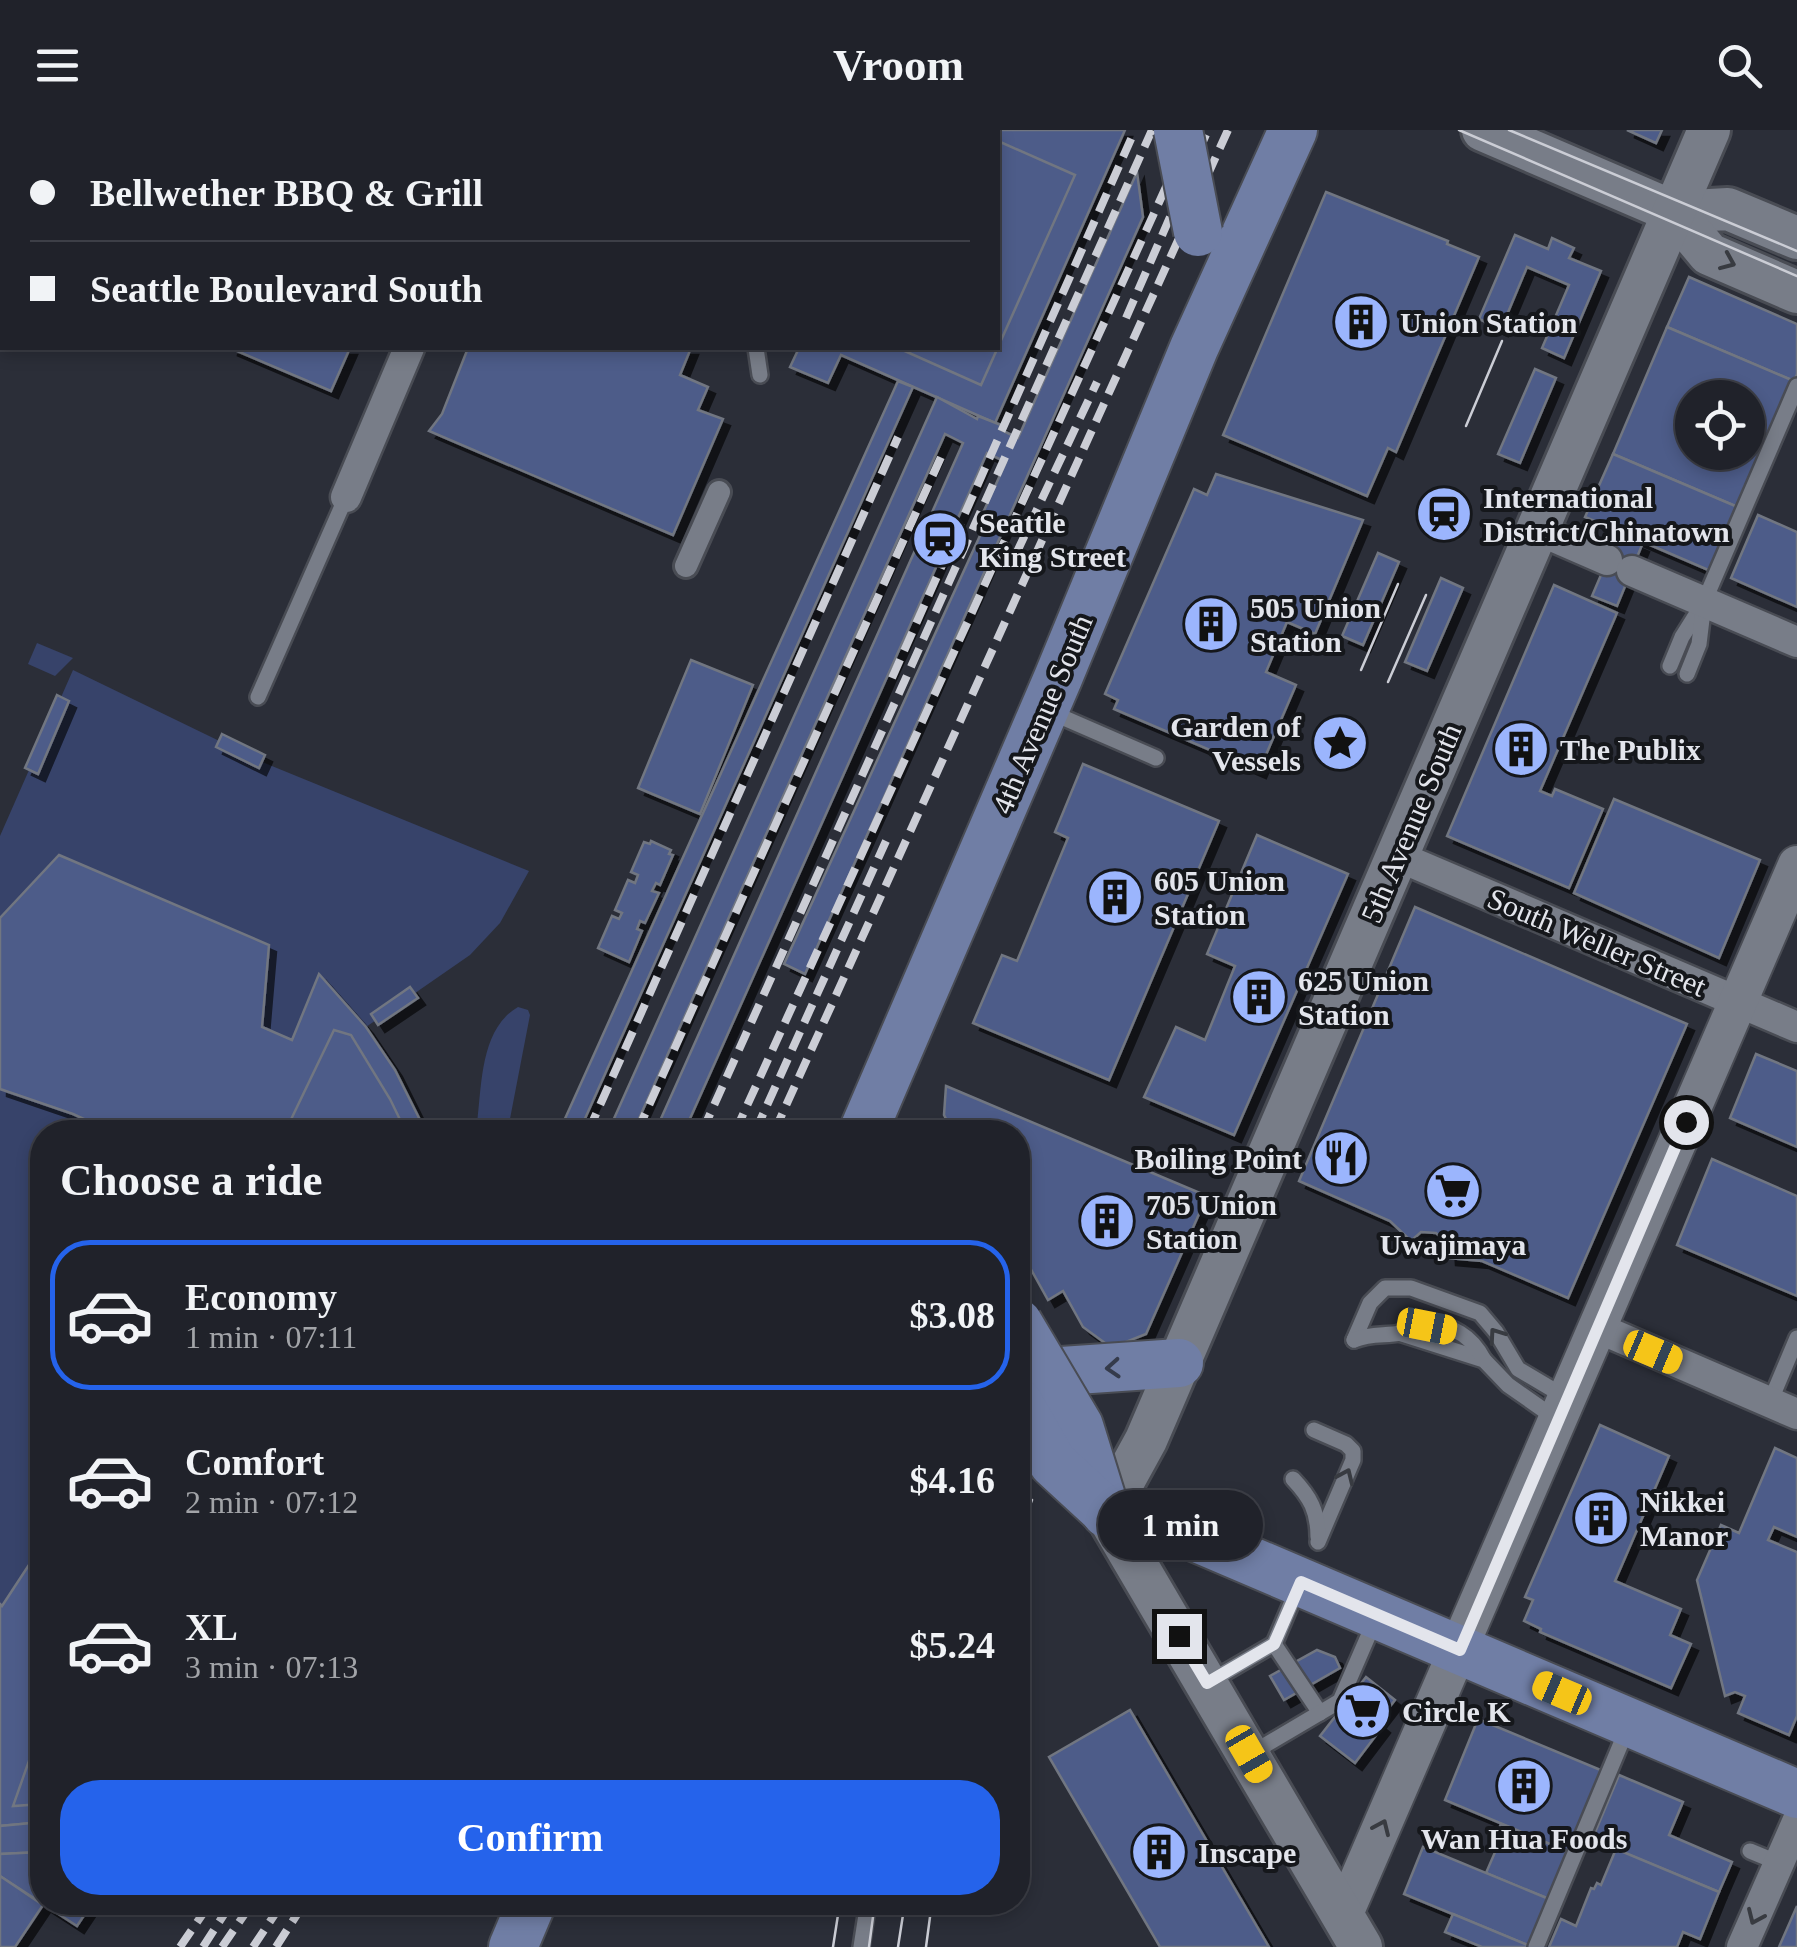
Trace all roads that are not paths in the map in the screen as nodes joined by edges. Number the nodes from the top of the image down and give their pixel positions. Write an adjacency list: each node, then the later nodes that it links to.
1 (1178, 130): 8 (main road, bridge)
2 (1294, 130): 8 (main road, 4th Avenue South)
3 (1484, 130): 5 (main road)
4 (1710, 130): 5 (main road, 5th Avenue South)
5 (1674, 212): 6 (main road); 7 (main road, one-way to 7); 15 (main road, 5th Avenue South)
6 (1797, 238)
7 (1797, 292)
8 (1194, 348): 22 (main road, 4th Avenue South)
9 (408, 350): 14 (street)
10 (756, 350): 11 (lane)
11 (760, 374)
12 (1797, 386): 17 (lane)
13 (719, 492): 16 (street)
14 (346, 497): 21 (lane)
15 (1538, 530): 17 (street); 24 (main road, 5th Avenue South)
16 (686, 566)
17 (1704, 602): 18 (street); 19 (lane); 20 (lane)
18 (1797, 642)
19 (1670, 666)
20 (1687, 674)
21 (258, 697)
22 (1045, 710): 23 (lane); 28 (main road, 4th Avenue South)
23 (1156, 758)
24 (1397, 856): 26 (street, South Weller Street); 31 (main road, 5th Avenue South)
25 (1797, 865): 26 (street)
26 (1738, 1002): 27 (street, South Weller Street); 29 (street)
27 (1797, 1027)
28 (879, 1120)
29 (1598, 1328): 33 (street); 34 (street)
30 (1797, 1338): 33 (lane)
31 (1179, 1363): 32 (main road, one-way to 32); 37 (main road, 5th Avenue South)
32 (1032, 1387): 37 (main road, bridge)
33 (1783, 1408)
34 (1562, 1409): 34 (lane, one-way to 34); 41 (street)
35 (1314, 1430): 36 (lane, one-way to 35)
36 (1293, 1479)
37 (1106, 1512): 38 (main road); 42 (main road)
38 (1301, 1582): 39 (main road); 40 (lane)
39 (1377, 1614): 41 (main road); 43 (lane)
40 (1274, 1644): 42 (lane); 43 (lane)
41 (1460, 1650): 44 (main road); 52 (street, one-way to 41)
42 (1207, 1683): 45 (main road)
43 (1320, 1713): 45 (lane)
44 (1630, 1722): 46 (main road); 55 (lane)
45 (1249, 1754): 52 (main road)
46 (1797, 1794)
47 (1797, 1822): 49 (street)
48 (1750, 1851): 49 (lane)
49 (1779, 1862): 56 (street, one-way to 56)
50 (527, 1915): 53 (main road)
51 (866, 1915): 54 (lane)
52 (1352, 1931)
53 (513, 1947)
54 (860, 1947)
55 (1536, 1947)
56 (1742, 1947)

